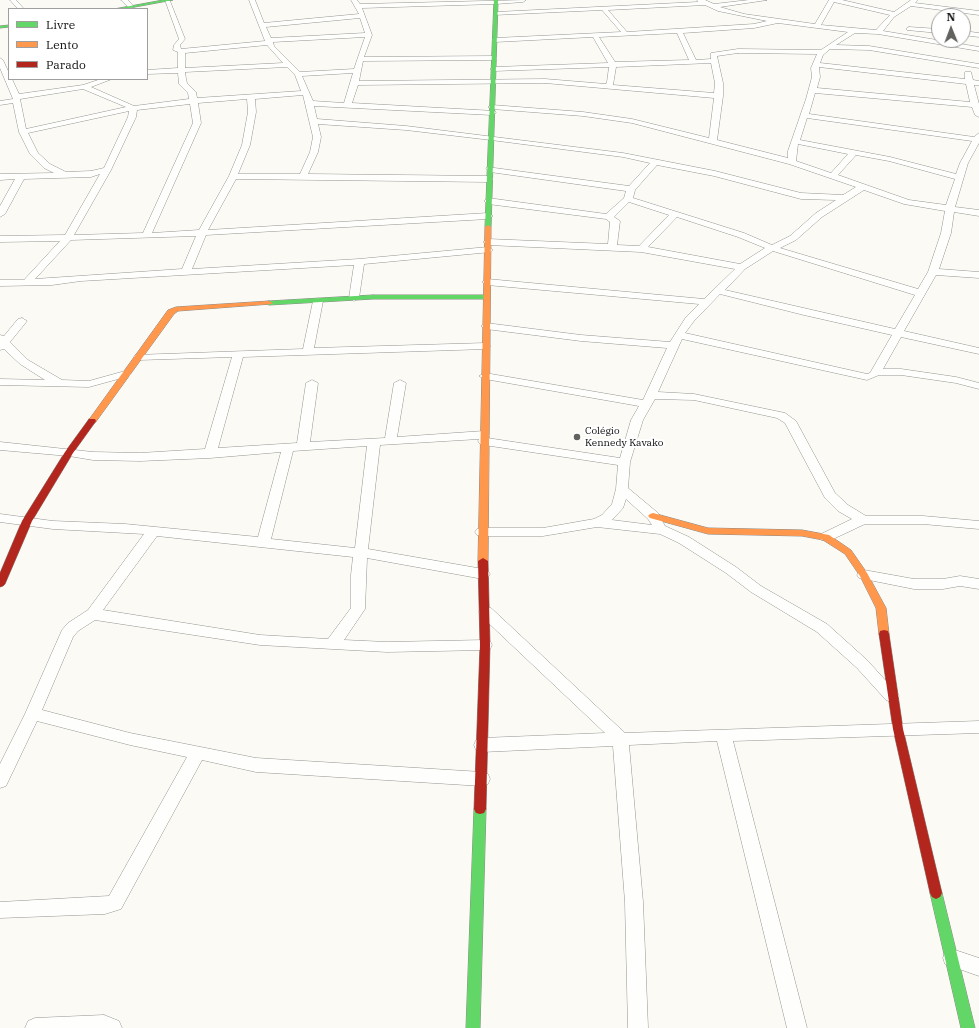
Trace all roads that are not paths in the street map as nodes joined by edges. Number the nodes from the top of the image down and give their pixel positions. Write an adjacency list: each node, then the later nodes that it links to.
1 (13, 0): 15 (street)
2 (124, 0): 13 (street)
3 (169, 0): 13 (street); 36 (street)
4 (252, 0): 23 (street)
5 (523, 0): 9 (street)
6 (700, 0): 12 (street)
7 (764, 0): 14 (street)
8 (833, 0): 20 (street); 24 (street)
9 (496, 1): 11 (street); 19 (street)
10 (913, 1): 18 (street); 20 (street)
11 (355, 2): 21 (street)
12 (707, 3): 14 (street); 17 (street)
13 (132, 6): 16 (street)
14 (714, 6): 22 (street)
15 (20, 8)
16 (121, 8)
17 (605, 10): 19 (street); 29 (street)
18 (979, 13)
19 (496, 14): 32 (street)
20 (894, 14): 25 (street)
21 (363, 16): 23 (street); 30 (street)
22 (776, 20): 24 (street); 26 (street)
23 (261, 25): 33 (street)
24 (817, 26): 27 (street)
25 (879, 29): 27 (street); 28 (street); 38 (street)
26 (679, 31): 29 (street); 41 (street)
27 (854, 31): 34 (street)
28 (931, 31)
29 (626, 34): 31 (street)
30 (369, 35): 33 (street); 40 (street)
31 (595, 35): 32 (street); 45 (street)
32 (495, 40): 39 (street)
33 (269, 42): 36 (street); 44 (street)
34 (830, 47): 37 (street); 38 (street)
35 (979, 48): 38 (street)
36 (181, 50): 49 (street)
37 (822, 52): 42 (street); 46 (street)
38 (967, 55): 47 (street); 59 (street)
39 (494, 58): 40 (street); 50 (street)
40 (360, 59): 51 (street)
41 (693, 60): 42 (street); 45 (street)
42 (714, 61): 66 (street)
43 (3, 62): 54 (street)
44 (288, 65): 49 (street); 53 (street)
45 (613, 65): 48 (street); 62 (street)
46 (816, 65): 59 (street); 64 (street)
47 (979, 66)
48 (551, 67): 50 (street); 58 (street)
49 (181, 69): 52 (street); 69 (street)
50 (494, 69): 57 (street)
51 (357, 71): 53 (street); 60 (street)
52 (148, 72)
53 (298, 74): 65 (street)
54 (8, 76)
55 (9, 80): 68 (street)
56 (105, 80): 63 (street)
57 (493, 81): 58 (street); 60 (street); 75 (street)
58 (545, 81): 62 (street)
59 (970, 81): 61 (street); 70 (street)
60 (355, 83): 73 (street)
61 (979, 83)
62 (608, 86): 66 (street)
63 (84, 87): 68 (street); 74 (street)
64 (812, 90): 70 (street); 76 (street)
65 (305, 93): 67 (street); 72 (street)
66 (718, 96): 83 (street)
67 (251, 97): 69 (street); 92 (street)
68 (16, 99): 71 (street); 79 (street)
69 (193, 101): 74 (street); 111 (street)
70 (976, 102): 77 (street)
71 (0, 103)
72 (310, 103): 73 (street); 78 (street)
73 (347, 105): 75 (street)
74 (133, 108): 79 (street); 88 (street)
75 (492, 110): 80 (street); 83 (street)
76 (803, 115): 81 (street); 82 (street)
77 (979, 115)
78 (314, 121): 80 (street); 94 (street)
79 (23, 132): 89 (street)
80 (491, 138): 85 (street); 87 (street)
81 (979, 139): 97 (street)
82 (795, 141): 84 (street); 86 (street)
83 (713, 142): 86 (street)
84 (854, 152): 95 (street); 97 (street)
85 (656, 161): 100 (street); 101 (street)
86 (792, 162): 95 (street)
87 (490, 169): 98 (street); 100 (street)
88 (107, 170): 90 (street); 96 (street)
89 (63, 174): 90 (street); 91 (street)
90 (91, 174): 96 (street)
91 (21, 176): 93 (street); 106 (street)
92 (233, 176): 94 (street); 110 (street)
93 (0, 177)
94 (303, 177): 98 (street)
95 (832, 177): 99 (street)
96 (102, 178): 113 (street)
97 (960, 178): 104 (street)
98 (489, 179): 103 (street)
99 (862, 187): 101 (street); 104 (street)
100 (631, 189): 102 (street)
101 (847, 198): 116 (street)
102 (628, 200): 107 (street); 109 (street)
103 (488, 201): 108 (street); 109 (street)
104 (950, 208): 105 (street); 120 (street)
105 (979, 213)
106 (0, 214)
107 (674, 215): 116 (street); 117 (street)
108 (488, 216): 110 (street); 114 (street)
109 (608, 217): 115 (street)
110 (202, 233): 111 (street); 121 (street)
111 (146, 236): 113 (street)
112 (0, 239): 113 (street)
113 (67, 239): 125 (street)
114 (488, 246): 115 (street); 118 (street); 123 (street)
115 (612, 247): 117 (street)
116 (772, 248): 119 (street); 128 (street)
117 (641, 249): 119 (street)
118 (359, 262): 121 (street); 130 (street)
119 (742, 267): 127 (street)
120 (933, 272): 122 (street); 128 (street)
121 (185, 273): 125 (street)
122 (979, 275)
123 (487, 282): 129 (street); 132 (street)
124 (0, 283): 125 (street)
125 (21, 283): 126 (street)
126 (0, 290)
127 (719, 290): 132 (street); 135 (street)
128 (920, 293): 135 (street)
129 (487, 297): 130 (street); 134 (street)
130 (354, 298): 131 (street)
131 (318, 301): 141 (street); 143 (street)
132 (705, 302): 136 (street)
133 (22, 321): 137 (street)
134 (486, 326): 138 (street); 139 (street)
135 (900, 332): 140 (street); 144 (street)
136 (678, 335): 138 (street); 144 (street)
137 (2, 342): 150 (street)
138 (673, 345): 154 (street)
139 (486, 346): 141 (street); 146 (street)
140 (979, 351)
141 (308, 352): 142 (street)
142 (238, 355): 143 (street); 162 (street)
143 (139, 357): 145 (street)
144 (876, 372): 152 (street)
145 (125, 374): 151 (street); 153 (street)
146 (485, 376): 154 (street); 155 (street)
147 (0, 382): 150 (street)
148 (312, 383): 159 (street)
149 (400, 383): 156 (street)
150 (63, 384): 151 (street)
151 (89, 384): 153 (street)
152 (979, 386)
153 (110, 394): 161 (street)
154 (649, 400): 163 (street); 165 (street)
155 (484, 438): 156 (street); 163 (street); 175 (street)
156 (391, 440): 157 (street)
157 (374, 442): 159 (street); 178 (street)
158 (0, 446): 161 (street)
159 (303, 447): 160 (street)
160 (288, 448): 162 (street); 177 (street)
161 (69, 452): 162 (street); 169 (street)
162 (210, 454)
163 (624, 462): 164 (street)
164 (622, 489): 166 (street); 170 (street)
165 (843, 508): 168 (street); 171 (street)
166 (653, 516): 173 (street); 176 (street)
167 (0, 518): 169 (street)
168 (864, 520): 171 (street); 172 (street)
169 (26, 522): 174 (street); 181 (street)
170 (597, 523): 173 (street); 175 (street)
171 (851, 524): 176 (street)
172 (979, 525)
173 (662, 530): 187 (street)
174 (154, 531): 177 (street); 184 (street)
175 (482, 532): 179 (street)
176 (826, 537): 180 (street)
177 (263, 543): 178 (street)
178 (362, 553): 179 (street); 185 (street)
179 (483, 574): 183 (street)
180 (864, 575): 182 (street); 187 (street)
181 (0, 584)
182 (979, 584)
183 (486, 612): 186 (street); 192 (street)
184 (93, 614): 185 (street); 188 (street)
185 (332, 645): 186 (street)
186 (485, 645): 193 (street)
187 (892, 696): 190 (street)
188 (33, 714): 194 (street); 196 (street)
189 (979, 727): 190 (street)
190 (898, 729): 191 (street); 198 (street)
191 (724, 736): 192 (street); 204 (street)
192 (620, 738): 193 (street); 203 (street)
193 (482, 745): 195 (street)
194 (197, 754): 195 (street); 197 (street)
195 (482, 779): 202 (street)
196 (0, 781)
197 (0, 910)
198 (952, 958): 199 (street); 205 (street)
199 (979, 967)
200 (35, 1028): 201 (street)
201 (112, 1028)
202 (473, 1028)
203 (638, 1028)
204 (797, 1028)
205 (968, 1028)

